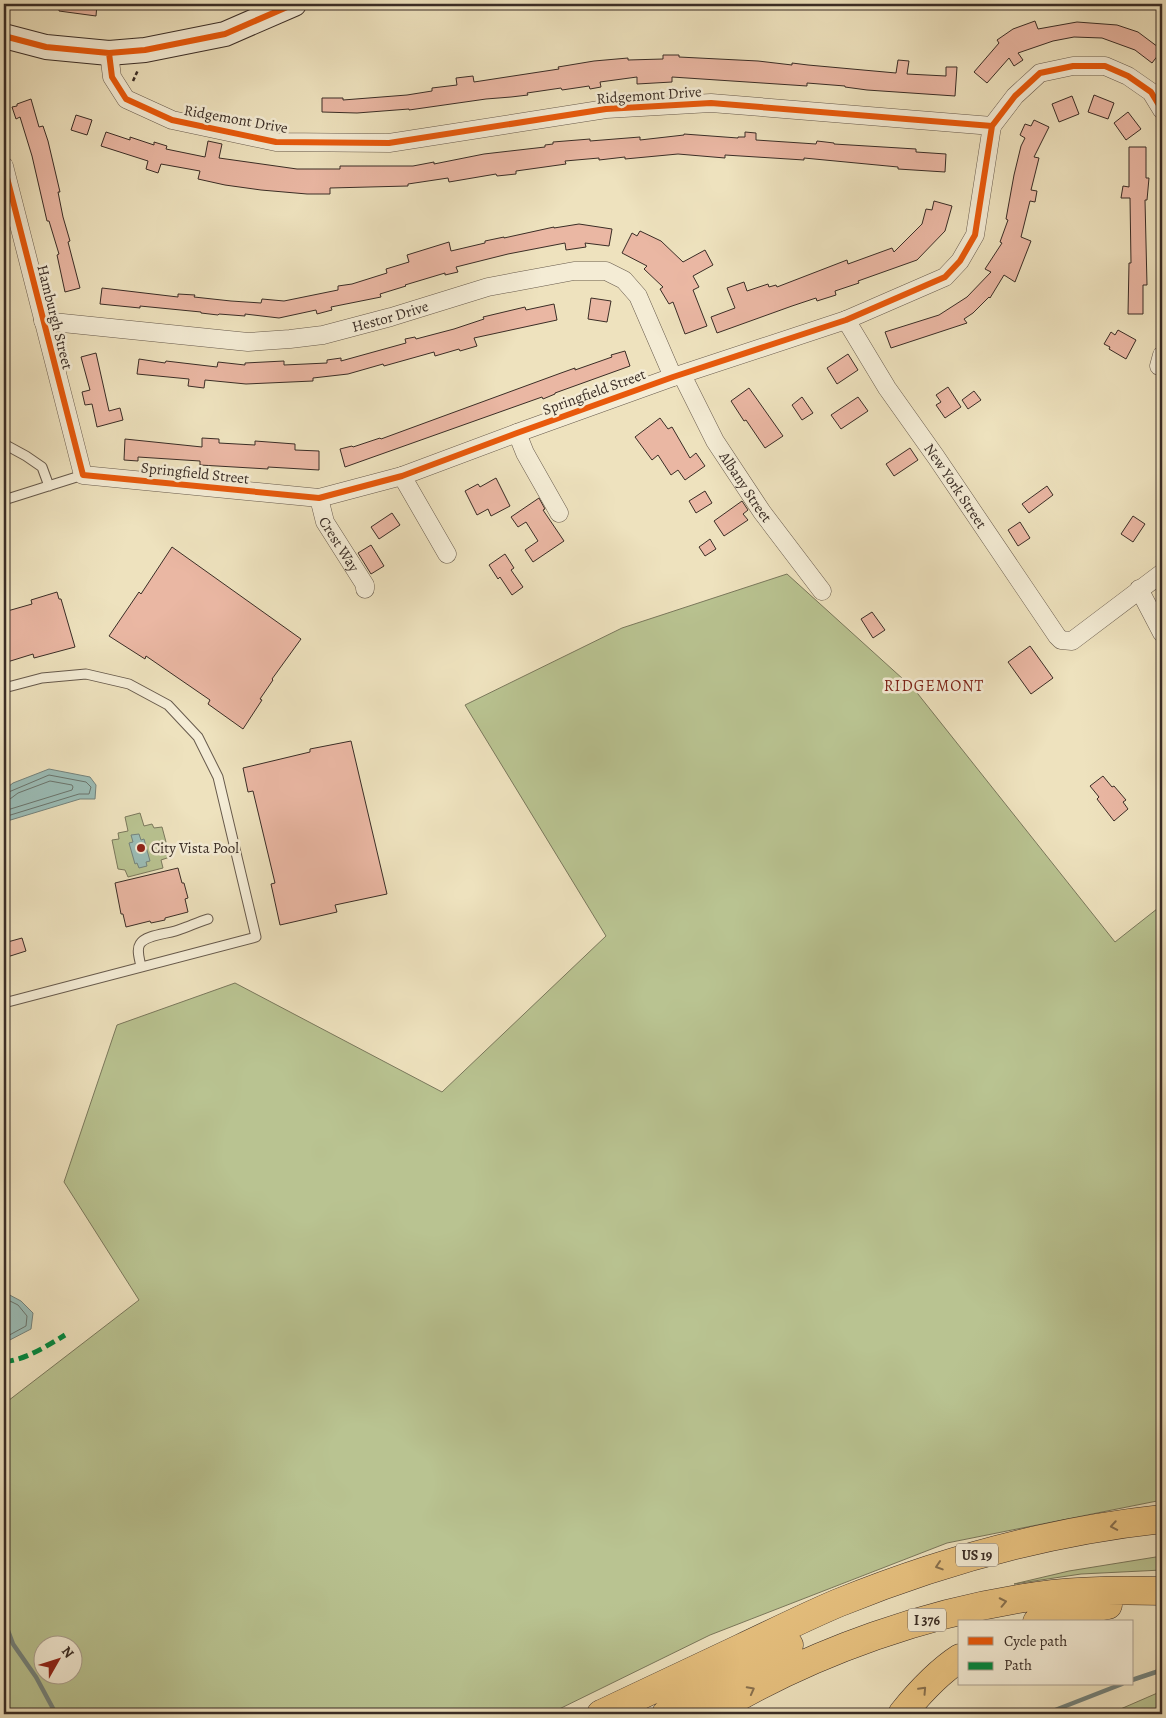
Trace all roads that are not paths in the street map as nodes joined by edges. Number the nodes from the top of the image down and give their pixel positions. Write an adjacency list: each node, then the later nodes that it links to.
1 (294, 4): 3 (main road)
2 (4, 36): 3 (main road)
3 (109, 53): 5 (street, Ridgemont Drive)
4 (1162, 110): 5 (street)
5 (992, 126): 7 (street, Springfield Street)
6 (4, 166): 8 (street, Hamburgh Street)
7 (846, 320): 9 (street, Springfield Street); 21 (street, New York Street)
8 (43, 321): 9 (street, Hestor Drive); 12 (street, Hamburgh Street)
9 (678, 376): 10 (street, Springfield Street); 22 (street, Albany Street)
10 (516, 433): 13 (street, Springfield Street); 17 (street)
11 (4, 444): 14 (lane)
12 (83, 475): 14 (lane); 15 (street, Springfield Street)
13 (402, 476): 15 (street, Springfield Street); 18 (street)
14 (49, 486): 16 (lane)
15 (319, 498): 20 (street, Crest Way)
16 (4, 500)
17 (559, 513)
18 (447, 554)
19 (1162, 573): 21 (street)
20 (365, 589)
21 (1139, 589): 23 (street)
22 (822, 591)
23 (1162, 634)
24 (4, 688): 26 (lane)
25 (208, 919): 26 (lane)
26 (141, 967): 27 (lane)
27 (4, 1003)
28 (1162, 1519): 35 (highway, US 19, one-way to 35)
29 (1162, 1537): 33 (highway, I 376)
30 (1162, 1591): 38 (highway, I 376, one-way to 30)
31 (1162, 1597): 32 (highway)
32 (1044, 1620)
33 (761, 1660): 36 (highway); 37 (highway, I 376)
34 (953, 1663): 39 (highway, one-way to 34)
35 (602, 1714)
36 (626, 1714)
37 (666, 1714)
38 (709, 1714)
39 (902, 1714)

